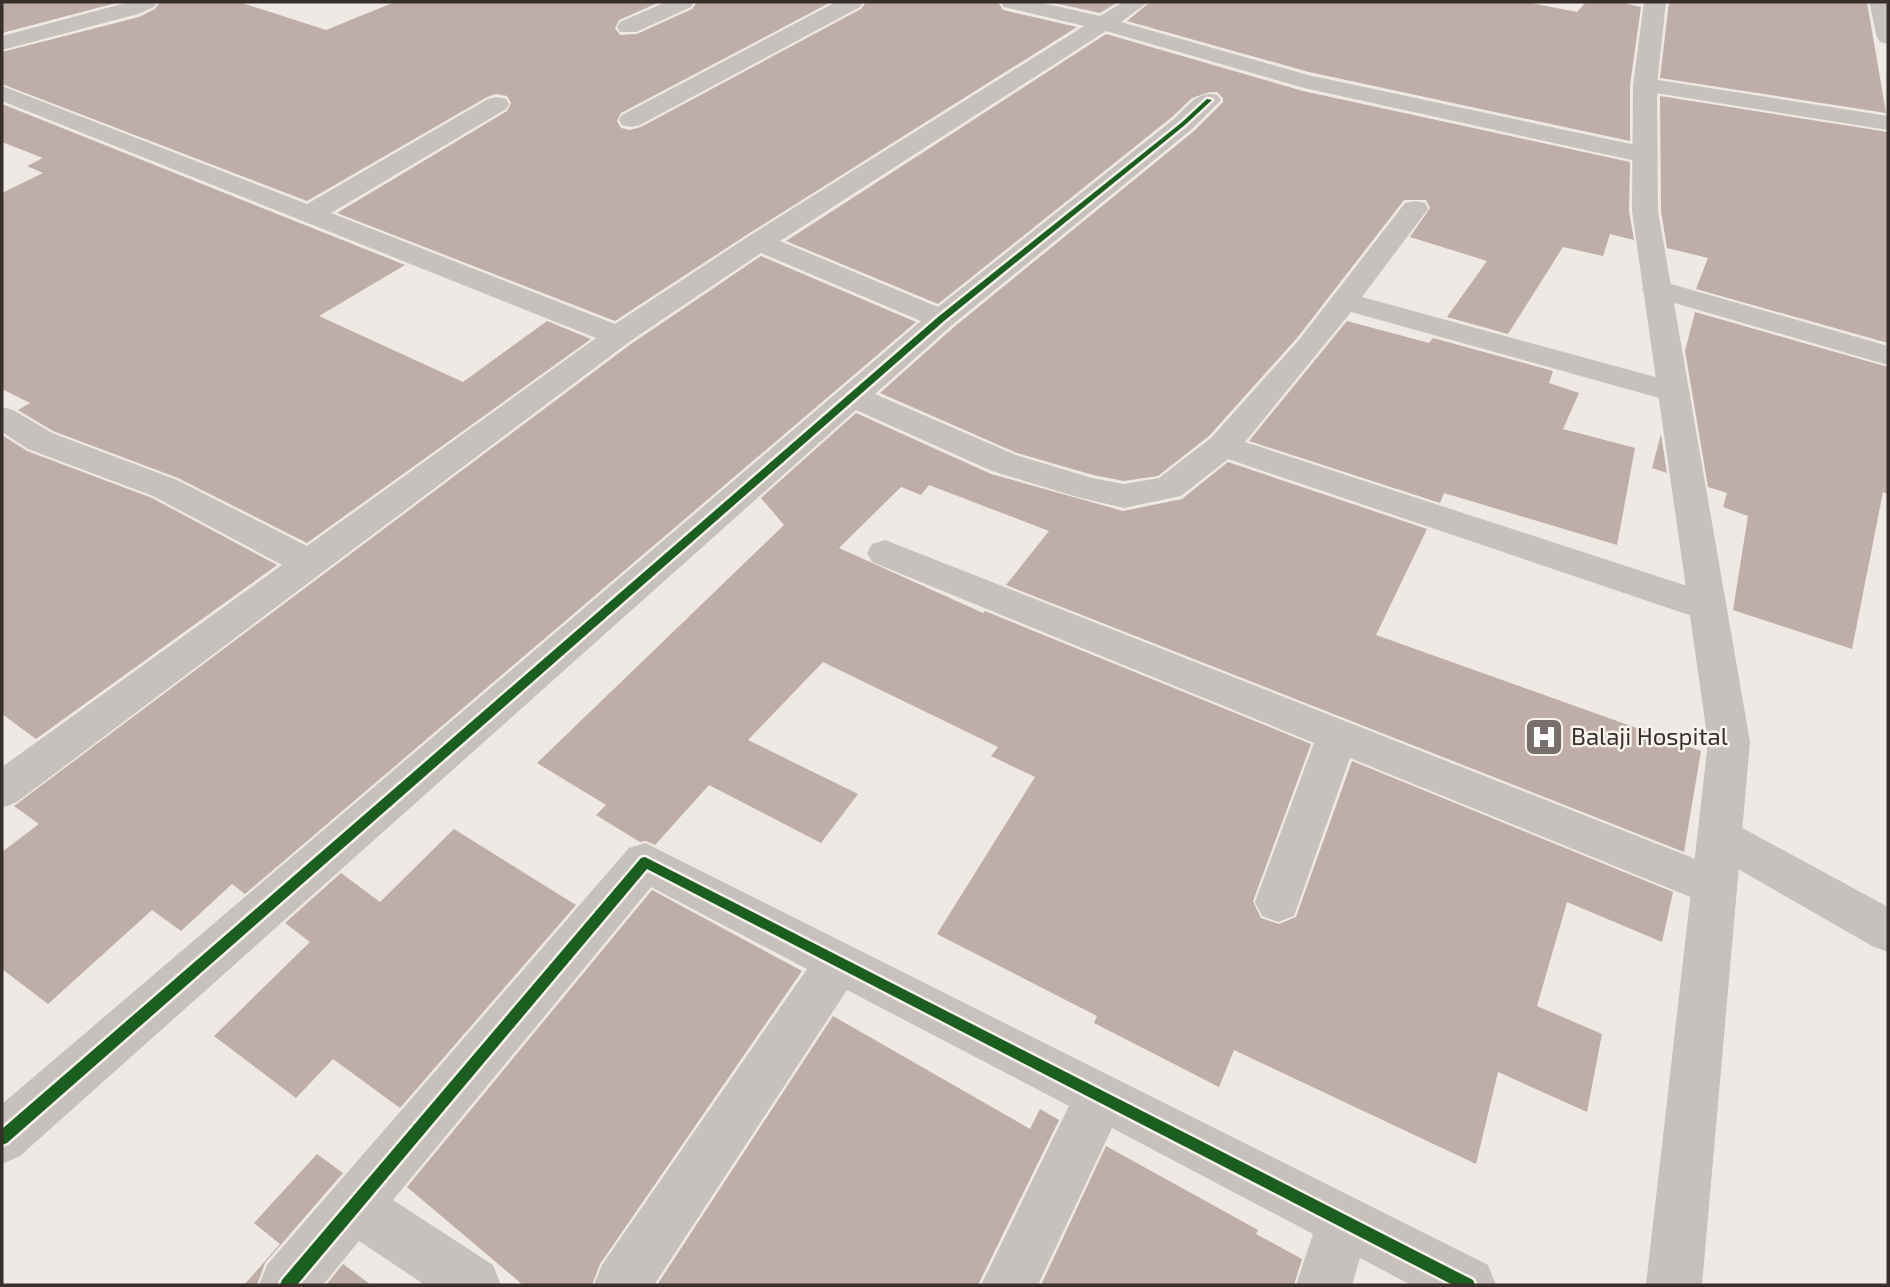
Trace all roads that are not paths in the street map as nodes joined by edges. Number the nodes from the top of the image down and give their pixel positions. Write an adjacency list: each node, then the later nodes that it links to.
1 (146, 2): 11 (street)
2 (684, 2): 9 (street)
3 (852, 2): 16 (street)
4 (1012, 2): 8 (street)
5 (1137, 2): 8 (street)
6 (1880, 2): 10 (street)
7 (1651, 3): 12 (street)
8 (1105, 24): 18 (street); 21 (street)
9 (628, 27)
10 (1888, 37)
11 (2, 43)
12 (1645, 85): 17 (street); 18 (street)
13 (2, 93): 20 (street)
14 (1209, 100): 24 (street)
15 (497, 104): 20 (street)
16 (631, 120)
17 (1888, 123)
18 (1645, 155): 22 (street)
19 (1415, 209): 23 (street)
20 (308, 215): 25 (street)
21 (759, 242): 24 (street); 25 (street)
22 (1657, 289): 26 (street); 27 (street)
23 (1343, 301): 27 (street); 30 (street)
24 (941, 319): 28 (street)
25 (618, 335): 32 (street)
26 (1888, 356)
27 (1674, 392): 33 (street)
28 (854, 397): 30 (street); 42 (street)
29 (2, 417): 32 (street)
30 (1223, 446): 33 (street)
31 (885, 553): 34 (street)
32 (307, 562): 35 (street)
33 (1708, 607): 36 (street)
34 (1337, 735): 37 (street); 38 (street)
35 (2, 790)
36 (1720, 837): 37 (street); 39 (street)
37 (1715, 887): 51 (street)
38 (1278, 901)
39 (1888, 931)
40 (839, 962): 41 (street); 43 (street); 47 (street)
41 (1101, 1097): 44 (street); 48 (street)
42 (2, 1138)
43 (356, 1207): 45 (street); 46 (street)
44 (1344, 1221): 49 (street); 50 (street)
45 (287, 1285)
46 (473, 1285)
47 (622, 1285)
48 (1009, 1285)
49 (1324, 1285)
50 (1468, 1285)
51 (1674, 1285)

